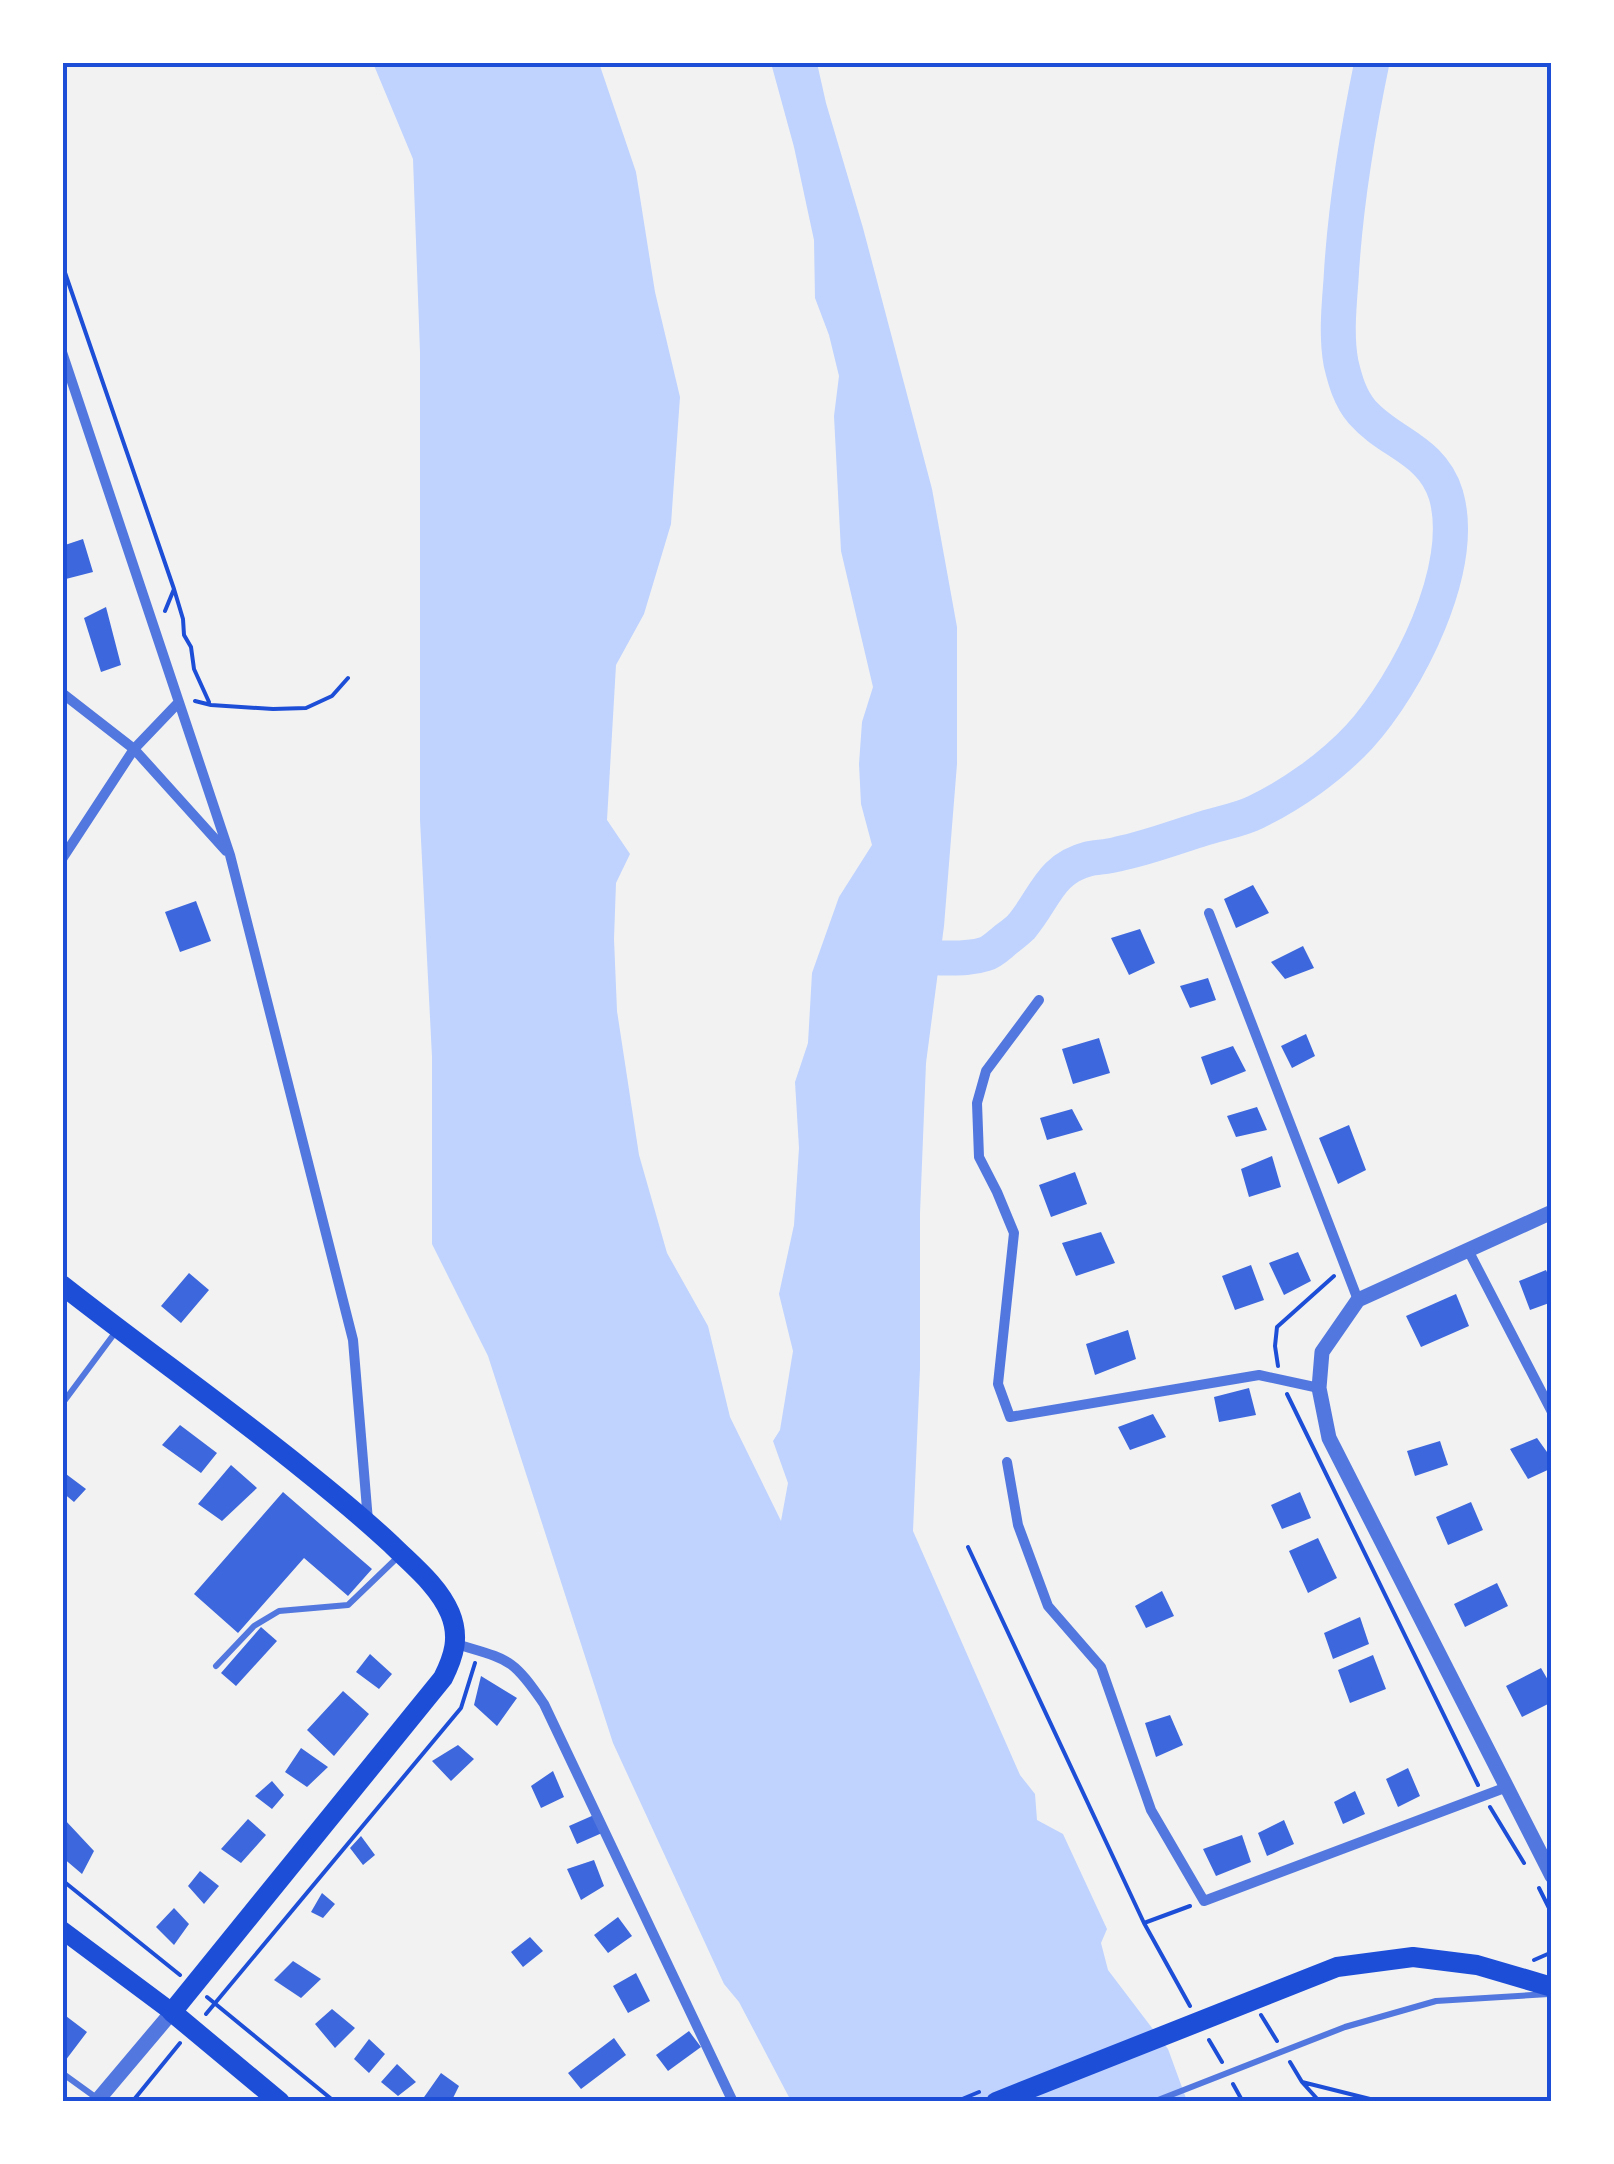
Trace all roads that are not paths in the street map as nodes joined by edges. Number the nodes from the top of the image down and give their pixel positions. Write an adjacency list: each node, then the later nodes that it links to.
1 (62, 352): 3 (street)
2 (62, 693): 4 (street)
3 (178, 702): 4 (street); 5 (street)
4 (134, 749): 5 (street); 6 (street)
5 (230, 855): 18 (street)
6 (62, 859)
7 (1209, 912): 12 (street)
8 (1040, 1000): 14 (street)
9 (1552, 1212): 10 (street)
10 (1468, 1250): 12 (street); 16 (street)
11 (62, 1285): 13 (main road)
12 (1358, 1300): 14 (street)
13 (118, 1329): 15 (lane); 18 (main road)
14 (1318, 1388): 22 (street)
15 (62, 1404)
16 (1552, 1412)
17 (1008, 1462): 22 (street)
18 (368, 1522): 19 (main road)
19 (401, 1554): 20 (main road); 21 (lane)
20 (456, 1644): 26 (main road); 30 (street)
21 (216, 1666)
22 (1506, 1788): 23 (street)
23 (1550, 1870)
24 (62, 1930): 26 (main road)
25 (1552, 1990): 31 (main road); 32 (lane)
26 (172, 2012): 28 (street); 29 (main road)
27 (62, 2073): 28 (lane)
28 (97, 2100)
29 (280, 2102)
30 (732, 2102)
31 (996, 2102)
32 (1153, 2102)

